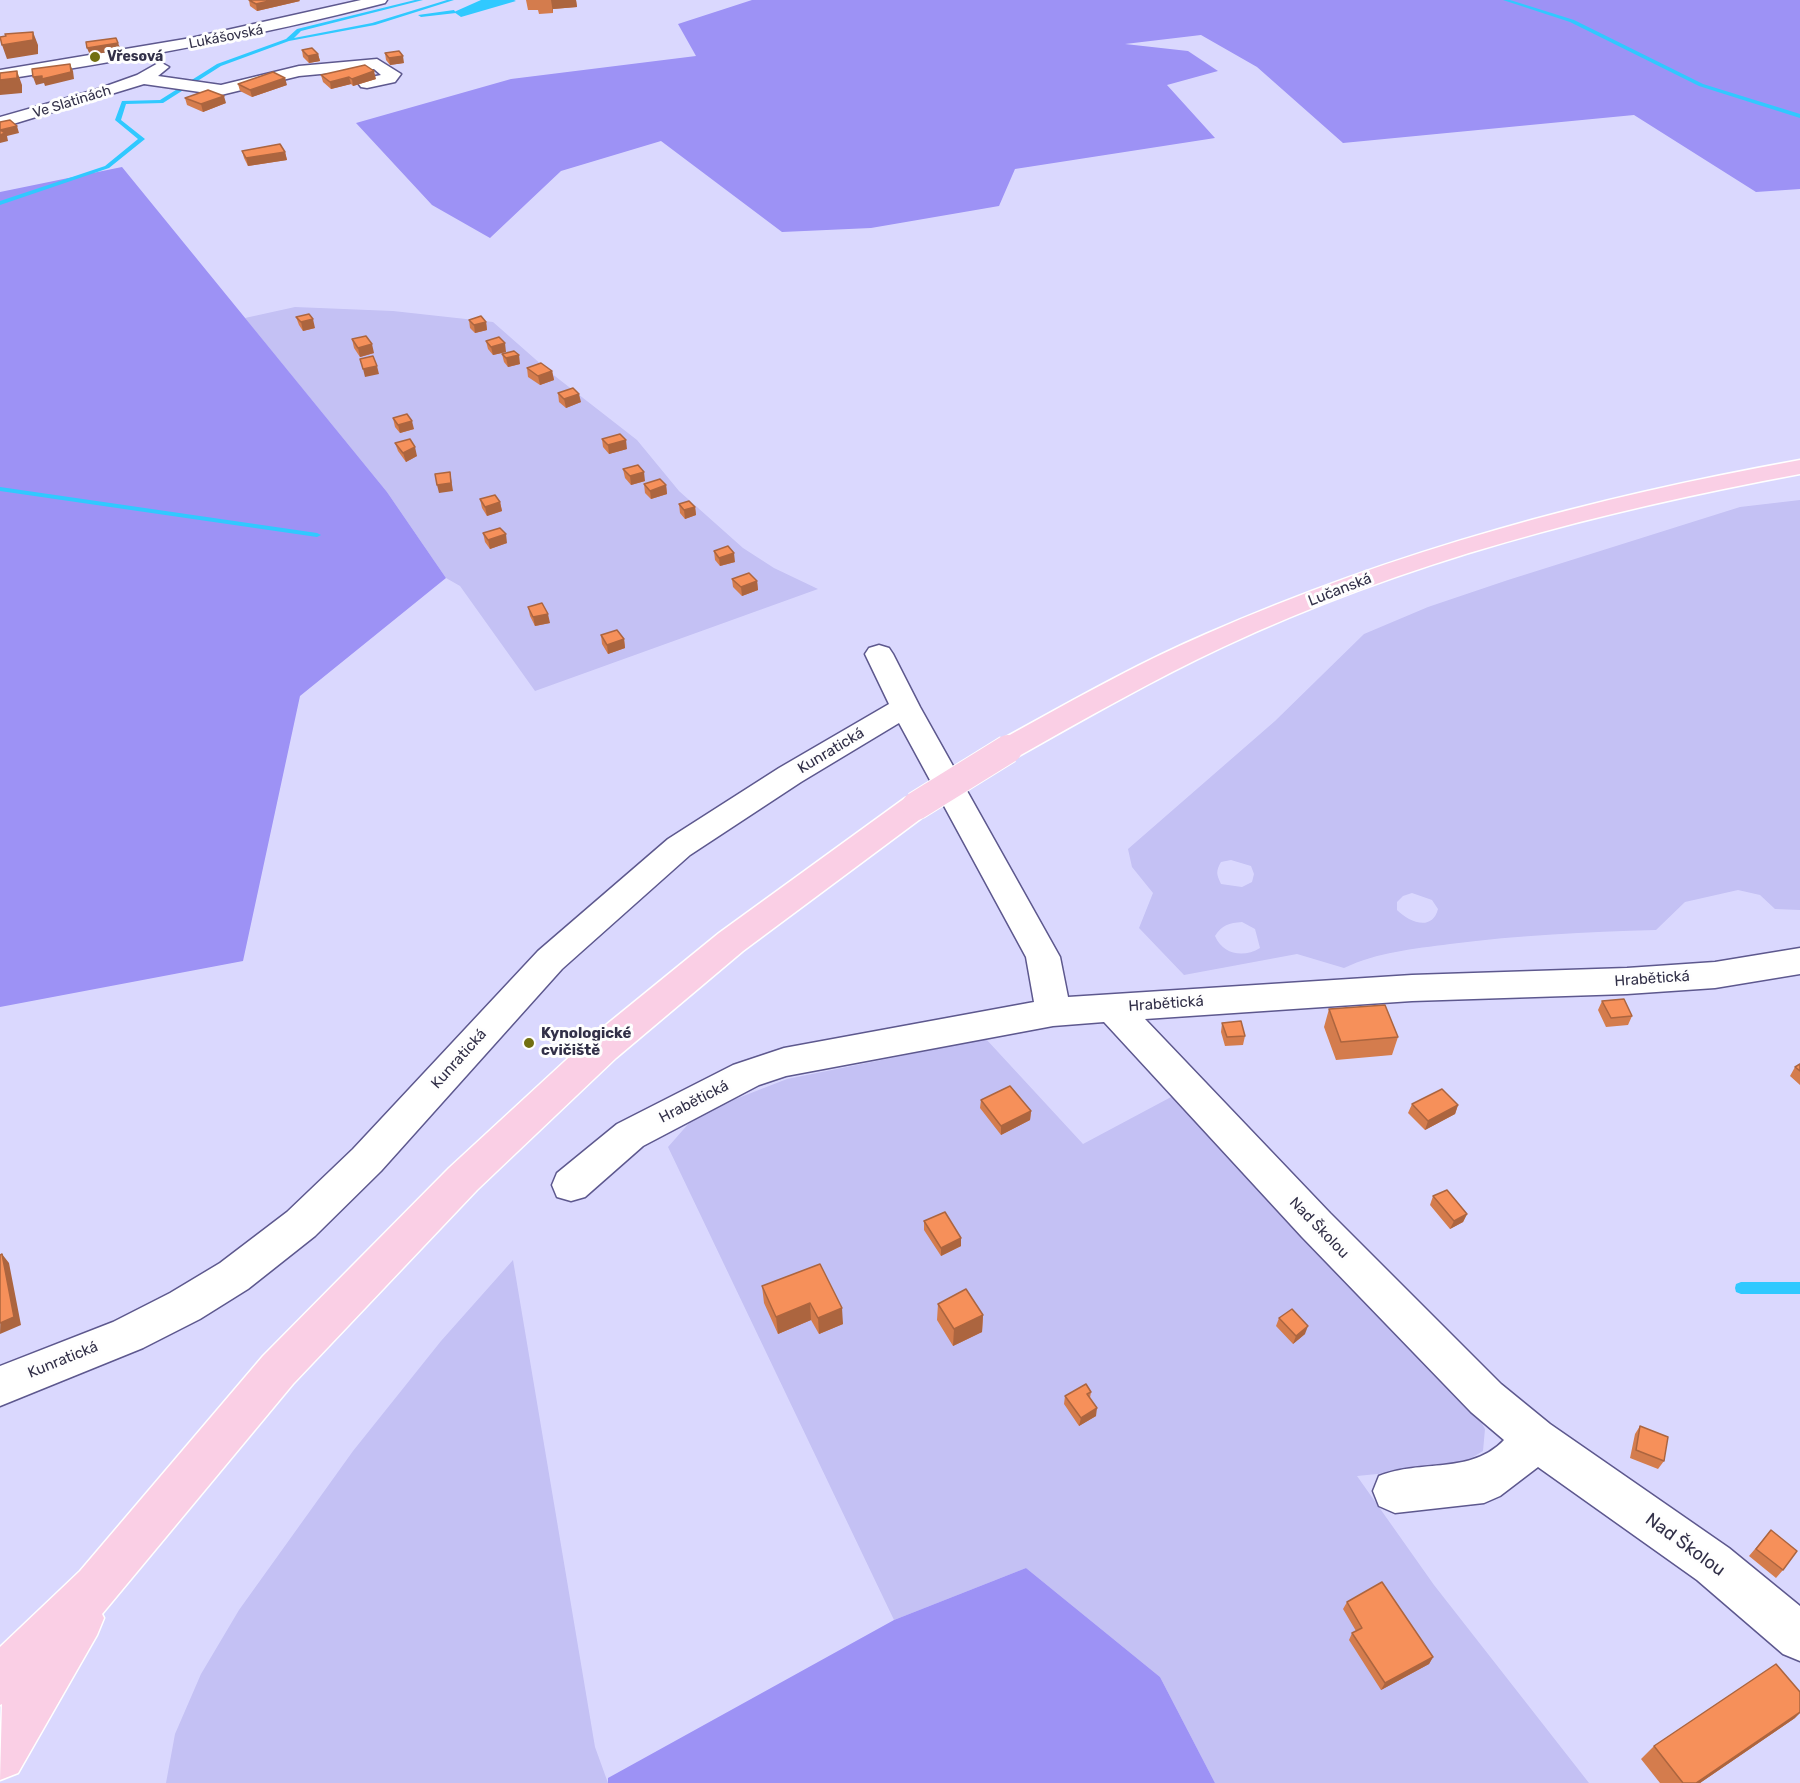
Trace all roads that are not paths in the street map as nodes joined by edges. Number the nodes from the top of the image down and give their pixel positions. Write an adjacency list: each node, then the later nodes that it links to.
1 (379, 0): 2 (street, Lukášovská)
2 (210, 40): 3 (street, Lukášovská); 4 (street, Ve Slatinách)
3 (0, 75)
4 (143, 79): 5 (street, Ve Slatinách); 6 (street, Ve Slatinách)
5 (367, 83)
6 (0, 123)
7 (1800, 467): 17 (main road, Lučanská, bridge)
8 (879, 654): 9 (street)
9 (905, 707): 12 (street); 14 (street, Kunratická)
10 (1800, 961): 11 (street, Hrabětická)
11 (1112, 1008): 12 (street, Hrabětická); 15 (street, Nad Školou)
12 (1053, 1012): 13 (street, Hrabětická)
13 (571, 1185)
14 (0, 1386)
15 (1535, 1439): 16 (street); 18 (street, Nad Školou)
16 (1395, 1491)
17 (96, 1587): 19 (main road); 20 (main road)
18 (1800, 1637)
19 (0, 1681)
20 (0, 1755)

